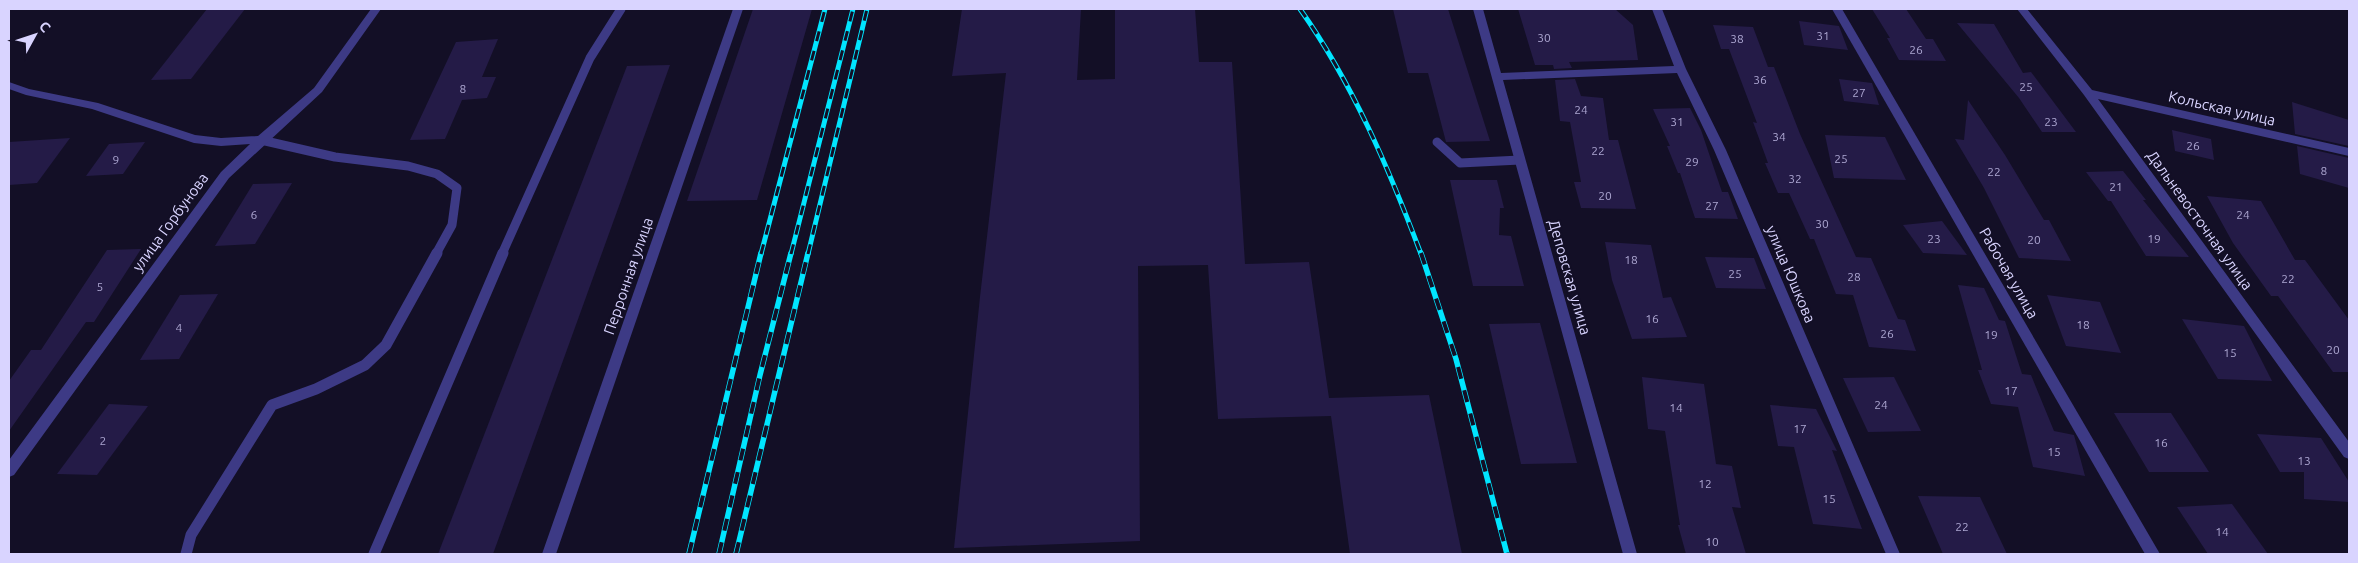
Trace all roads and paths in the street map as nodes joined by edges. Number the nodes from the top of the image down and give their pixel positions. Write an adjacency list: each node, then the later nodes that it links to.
1 (376, 9): 12 (street, улица Горбунова)
2 (621, 9): 19 (lane)
3 (738, 9): 20 (street, Перронная улица)
4 (1478, 9): 9 (street, Деповская улица)
5 (1657, 9): 8 (street, улица Юшкова)
6 (1837, 9): 23 (street, Рабочая улица)
7 (2022, 9): 11 (street, Дальневосточная улица)
8 (1681, 69): 9 (street); 22 (street, улица Юшкова)
9 (1496, 77): 15 (street, Деповская улица)
10 (9, 85): 12 (street)
11 (2088, 93): 14 (street, Кольская улица); 16 (street, Дальневосточная улица)
12 (261, 140): 17 (street, улица Горбунова); 18 (lane)
13 (1437, 142): 15 (lane)
14 (2349, 152)
15 (1520, 160): 21 (street, Деповская улица)
16 (2349, 453)
17 (9, 471)
18 (186, 554)
19 (374, 554)
20 (549, 554)
21 (1630, 554)
22 (1893, 554)
23 (2153, 554)

